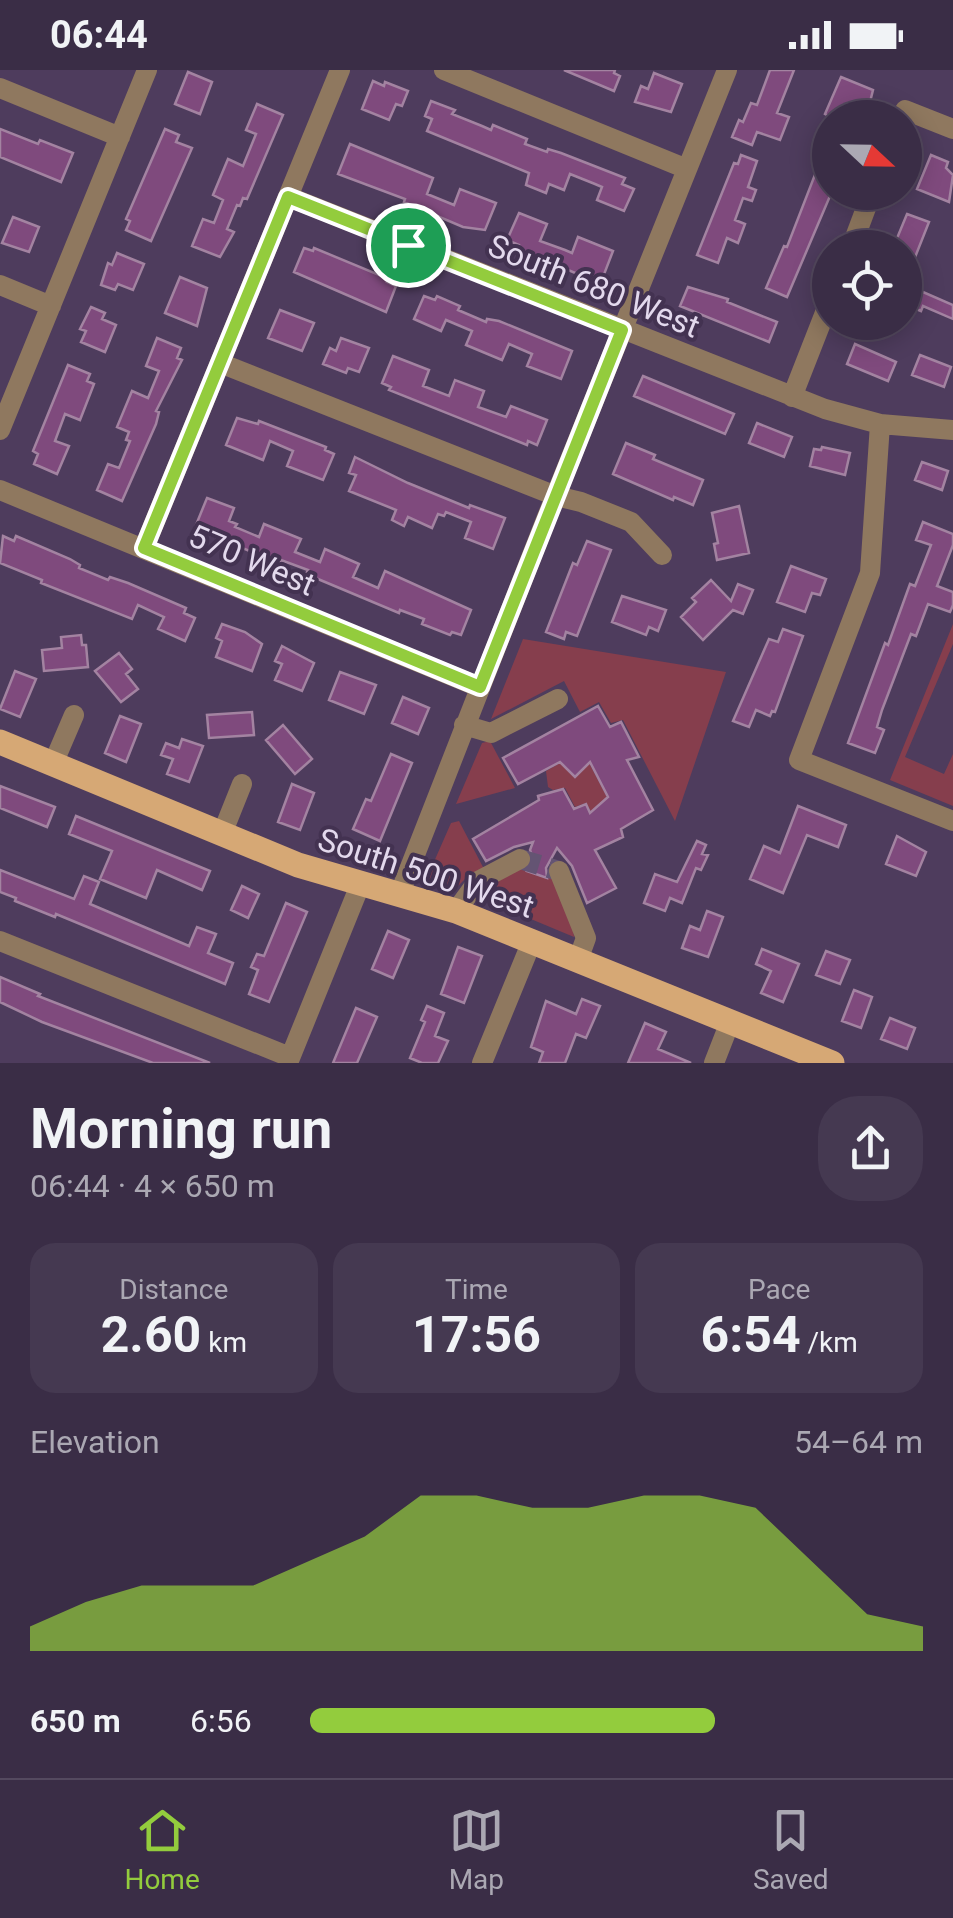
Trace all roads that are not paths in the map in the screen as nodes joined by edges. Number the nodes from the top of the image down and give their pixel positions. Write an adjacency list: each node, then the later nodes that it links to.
1 (147, 70): 8 (street)
2 (340, 70): 10 (street)
3 (444, 70): 9 (street)
4 (727, 70): 9 (street)
5 (0, 88): 8 (street)
6 (922, 120): 7 (street)
7 (953, 130)
8 (120, 137): 12 (street)
9 (688, 169): 13 (street)
10 (288, 197): 13 (street, South 680 West); 15 (street)
11 (0, 286): 12 (street)
12 (51, 306): 18 (street)
13 (622, 330): 16 (street, South 680 West); 21 (street)
14 (814, 340): 16 (street)
15 (220, 363): 21 (street); 22 (street)
16 (792, 396): 17 (street, South 680 West)
17 (880, 424): 19 (street, South 680 West); 31 (street)
18 (0, 430)
19 (953, 430)
20 (0, 490): 22 (street, 570 West)
21 (556, 496): 23 (street); 24 (street)
22 (144, 548): 24 (street, 570 West)
23 (662, 555)
24 (480, 687): 27 (street)
25 (558, 699): 27 (street)
26 (74, 715): 29 (street)
27 (464, 725): 36 (street)
28 (0, 742): 29 (main road, South 500 West)
29 (53, 764): 32 (main road, South 500 West)
30 (242, 784): 32 (street)
31 (953, 822)
32 (222, 834): 35 (main road, South 500 West)
33 (520, 859): 37 (street)
34 (559, 871): 40 (street)
35 (360, 885): 36 (main road, South 500 West); 42 (street)
36 (400, 893): 37 (main road, South 500 West)
37 (456, 911): 39 (main road, South 500 West)
38 (0, 941): 42 (street)
39 (532, 942): 40 (main road, South 500 West); 43 (street)
40 (578, 960): 41 (main road, South 500 West)
41 (730, 1022): 44 (street); 45 (main road, South 500 West)
42 (289, 1060)
43 (482, 1063)
44 (714, 1063)
45 (832, 1063)

